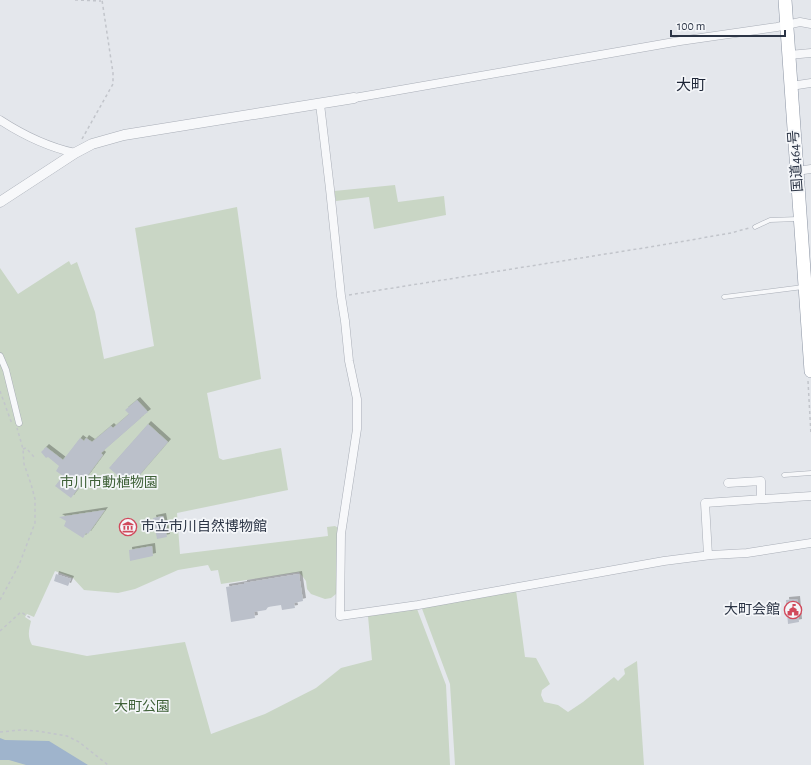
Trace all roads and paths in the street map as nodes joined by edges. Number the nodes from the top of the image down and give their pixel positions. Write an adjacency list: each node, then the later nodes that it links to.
1 (75, 0): 3 (path)
2 (785, 0): 5 (highway, 国道464号)
3 (102, 1): 13 (path)
4 (811, 24): 5 (street)
5 (787, 25): 7 (highway, 国道464号); 10 (street)
6 (811, 53): 7 (street)
7 (789, 55): 9 (highway, 国道464号)
8 (811, 83): 9 (street)
9 (791, 86): 16 (highway, 国道464号)
10 (354, 98): 11 (street)
11 (320, 104): 14 (street); 21 (street)
12 (0, 120): 14 (street)
13 (82, 140)
14 (75, 153): 17 (street)
15 (811, 170): 16 (street)
16 (796, 172): 18 (highway, 国道464号)
17 (0, 202)
18 (800, 219): 19 (lane); 20 (highway, 国道464号)
19 (755, 227): 21 (path)
20 (807, 294): 22 (lane); 24 (highway, 国道464号)
21 (341, 296): 35 (street)
22 (724, 297)
23 (0, 356): 25 (street)
24 (811, 371)
25 (19, 423)
26 (23, 449): 27 (path)
27 (34, 457)
28 (24, 464): 36 (path)
29 (811, 473): 30 (lane)
30 (784, 475)
31 (728, 483): 33 (street)
32 (811, 496): 33 (street)
33 (761, 499): 35 (street)
34 (811, 543): 35 (street)
35 (708, 555)
36 (0, 600)
37 (32, 619): 38 (path)
38 (0, 631)
39 (0, 732): 40 (path)
40 (108, 765)

